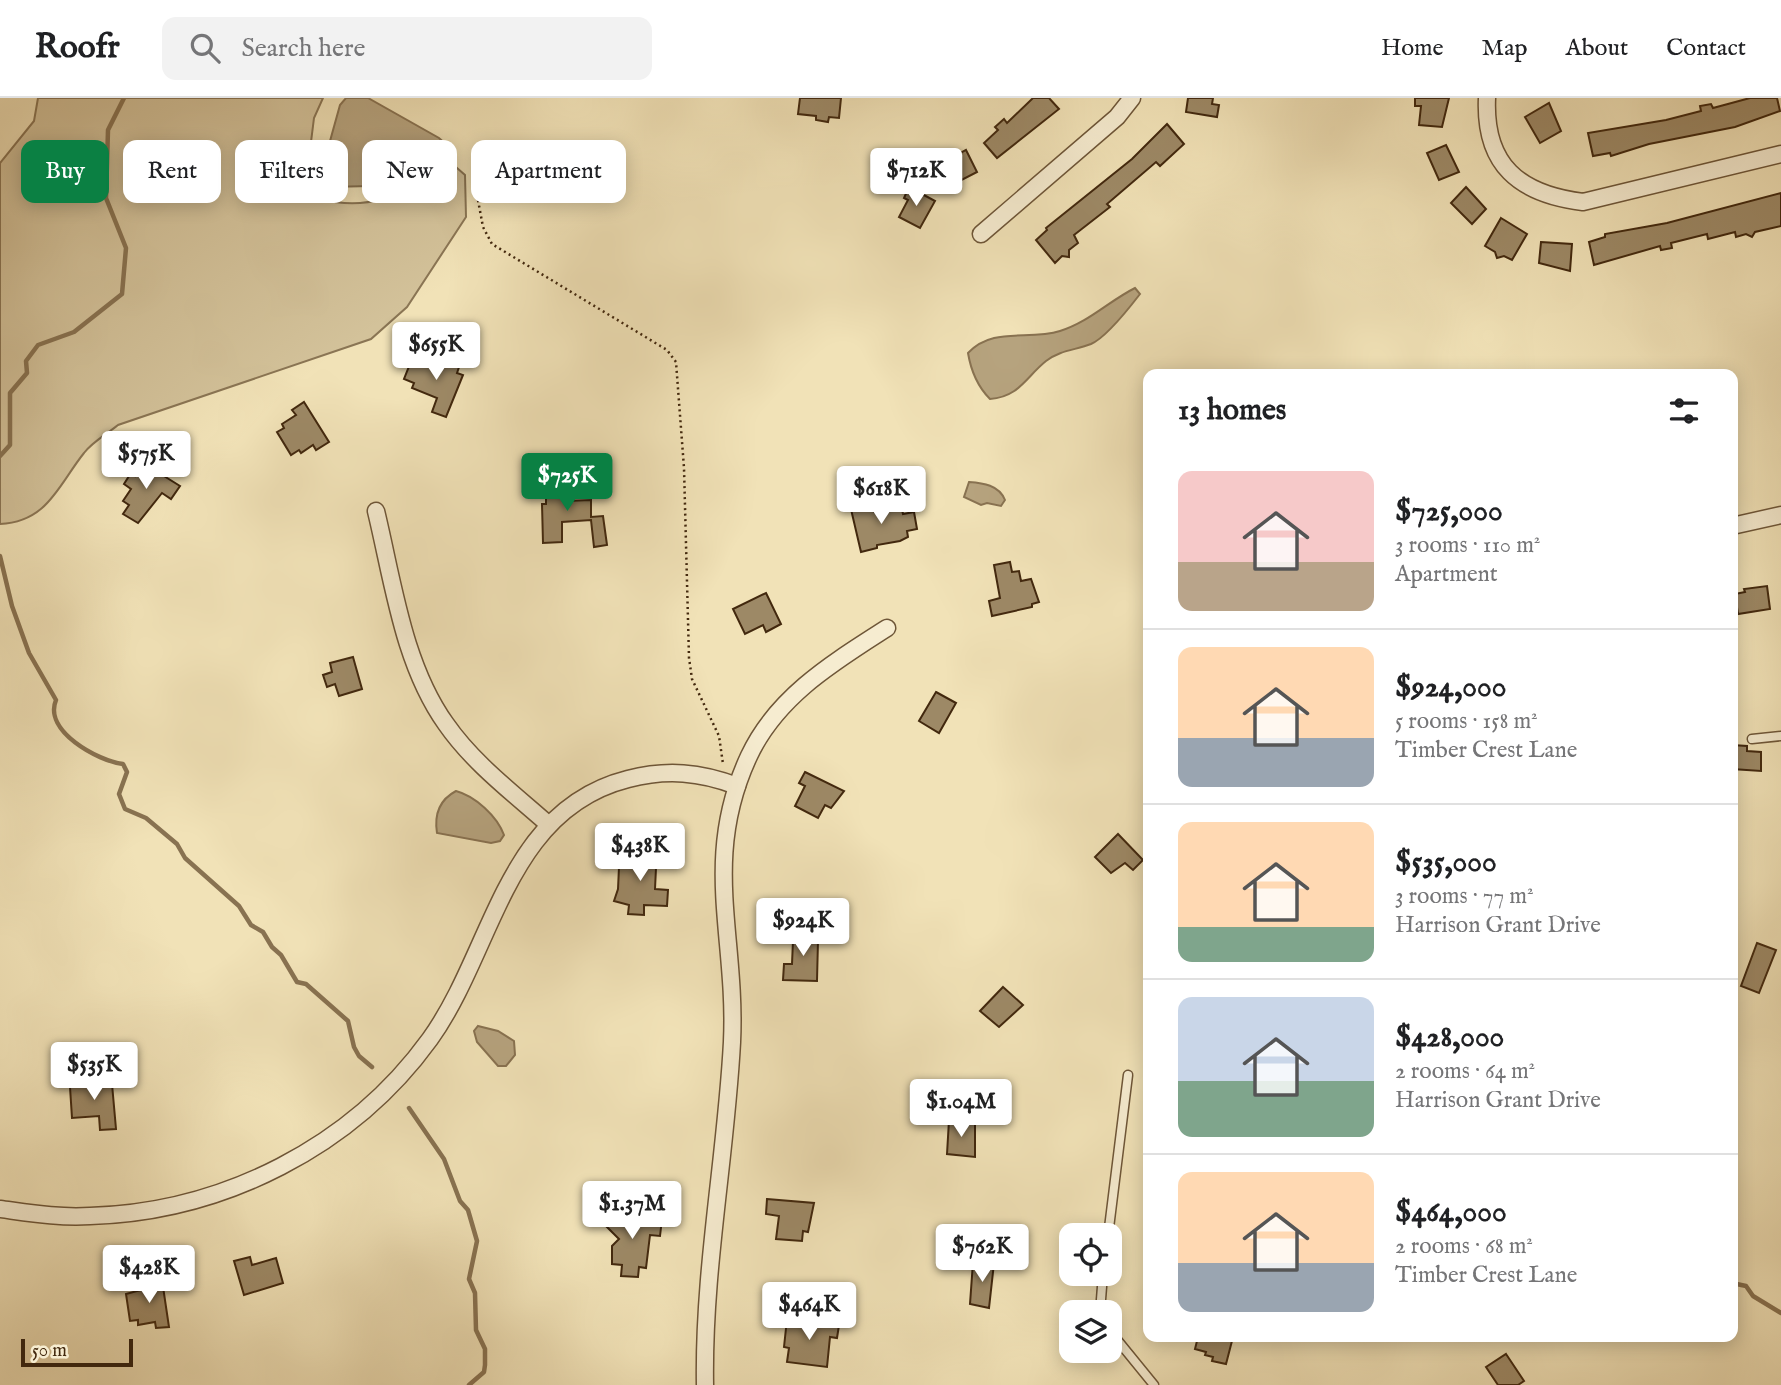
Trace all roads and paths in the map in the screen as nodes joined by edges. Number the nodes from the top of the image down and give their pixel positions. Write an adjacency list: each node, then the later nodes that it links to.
1 (1132, 98): 5 (street)
2 (1488, 98): 3 (street)
3 (1781, 154)
4 (479, 203): 12 (path)
5 (981, 234)
6 (376, 511): 13 (street)
7 (1781, 515): 8 (street)
8 (1738, 525)
9 (887, 628): 12 (street)
10 (1781, 736): 11 (lane)
11 (1752, 739)
12 (731, 784): 13 (street); 18 (street)
13 (549, 825): 15 (street)
14 (1128, 1075): 16 (lane)
15 (0, 1209)
16 (1110, 1223)
17 (1122, 1346): 19 (lane)
18 (705, 1385)
19 (1154, 1385)

